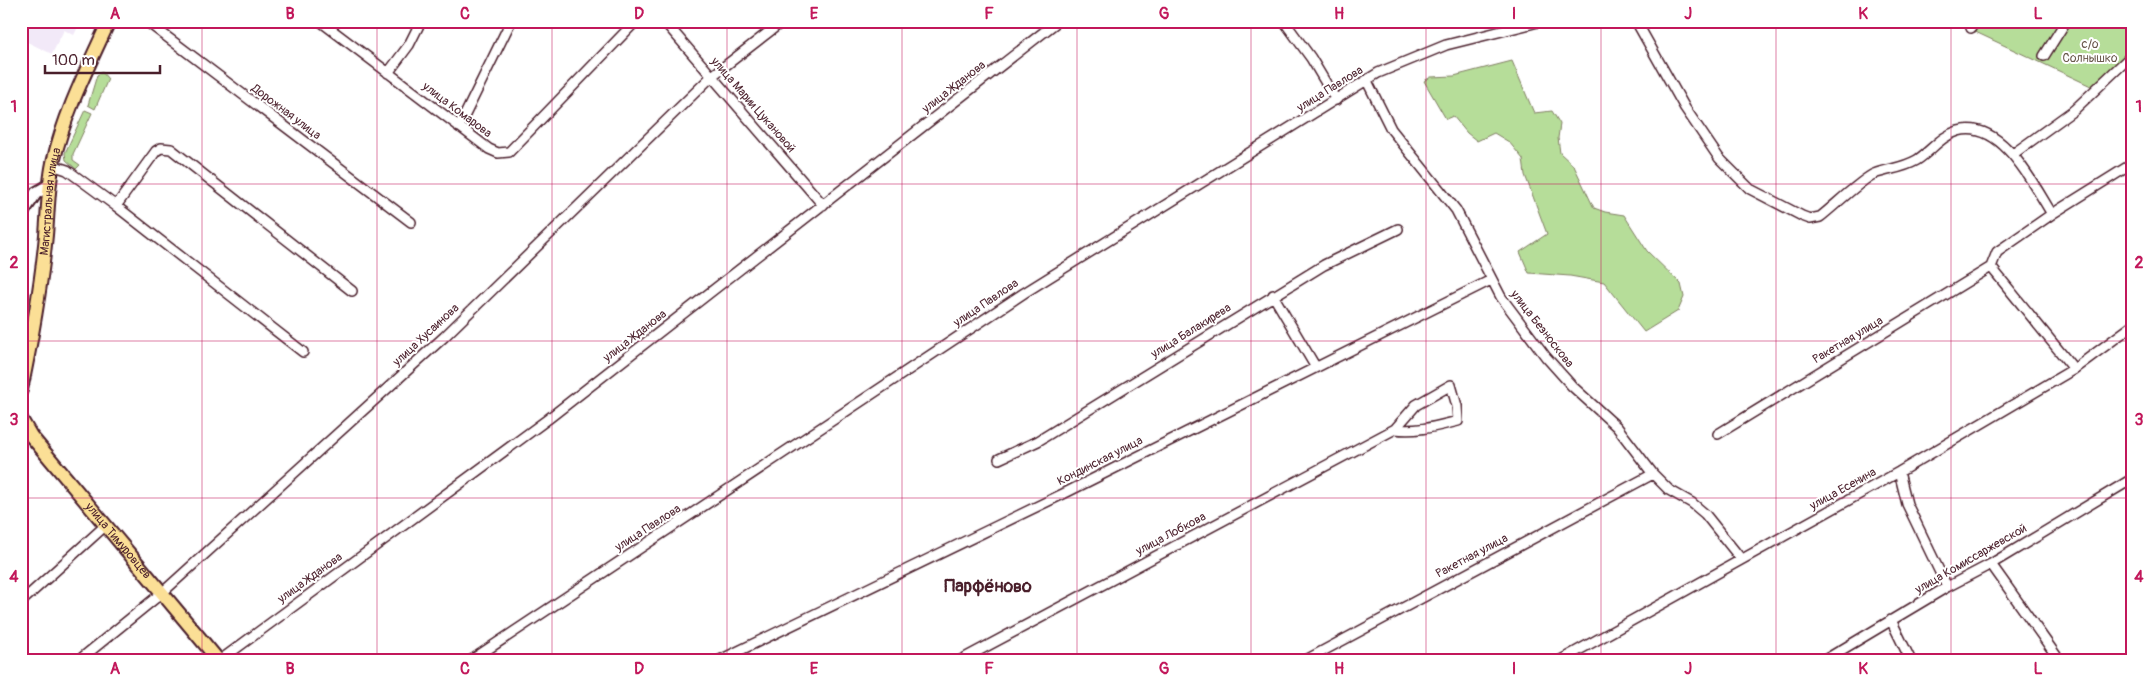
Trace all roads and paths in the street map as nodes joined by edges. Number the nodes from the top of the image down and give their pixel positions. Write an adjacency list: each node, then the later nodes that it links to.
1 (109, 21): 23 (main road, Магистральная улица)
2 (146, 21): 29 (street, Дорожная улица)
3 (320, 21): 16 (street, улица Комарова)
4 (421, 21): 16 (street)
5 (512, 21): 20 (street)
6 (636, 21): 20 (street, улица Комарова)
7 (664, 21): 17 (street, улица Марии Цукановой)
8 (783, 21): 17 (street, улица Хусаинова)
9 (1058, 21): 25 (street, улица Жданова)
10 (1284, 21): 19 (street)
11 (1542, 21): 18 (street, улица Павлова)
12 (1636, 21): 21 (street)
13 (2066, 21): 14 (street)
14 (2044, 56)
15 (2131, 56): 21 (street)
16 (388, 73): 20 (street, улица Комарова)
17 (712, 76): 25 (street, улица Марии Цукановой); 51 (street, улица Хусаинова)
18 (1367, 81): 19 (street, улица Павлова); 32 (street, улица Безноскова)
19 (1336, 100): 56 (street, улица Павлова)
20 (459, 127)
21 (2013, 154): 27 (street)
22 (2132, 164): 27 (street, Ракетная улица)
23 (52, 166): 24 (main road, Магистральная улица); 26 (street)
24 (48, 186): 28 (street); 39 (main road, Магистральная улица)
25 (823, 205): 55 (street, улица Жданова)
26 (116, 206): 33 (street); 36 (street)
27 (2052, 214): 31 (street, Ракетная улица)
28 (21, 215)
29 (411, 222)
30 (1398, 229): 34 (street, улица Балакирева)
31 (1991, 267): 38 (street); 42 (street, Ракетная улица)
32 (1491, 280): 37 (street, Кондинская улица); 45 (street, улица Безноскова)
33 (352, 291)
34 (1273, 295): 37 (street); 43 (street, улица Балакирева)
35 (2132, 326): 38 (street, улица Есенина)
36 (303, 352)
37 (1315, 366): 57 (street, Кондинская улица)
38 (2074, 369): 44 (street, улица Есенина)
39 (21, 390)
40 (21, 419): 47 (main road, улица Тимуровцев)
41 (1395, 429): 41 (street, улица Лобкова); 58 (street, улица Лобкова)
42 (1718, 434)
43 (999, 459)
44 (1899, 472): 48 (street, улица Есенина); 50 (street)
45 (1653, 474): 48 (street, улица Безноскова); 59 (street, Ракетная улица)
46 (2132, 479): 49 (street, улица Комиссаржевской)
47 (106, 525): 51 (main road, улица Тимуровцев); 52 (street)
48 (1741, 559): 60 (street, улица Есенина)
49 (1991, 564): 50 (street, улица Комиссаржевской); 63 (street)
50 (1947, 587): 53 (street, улица Комиссаржевской)
51 (162, 592): 54 (street, улица Хусаинова); 55 (main road, улица Тимуровцев)
52 (21, 602)
53 (1892, 620): 61 (street, улица Комиссаржевской); 62 (street)
54 (78, 661)
55 (219, 661)
56 (470, 661)
57 (718, 661)
58 (959, 661)
59 (1304, 661)
60 (1559, 661)
61 (1823, 661)
62 (1911, 661)
63 (2060, 661)

